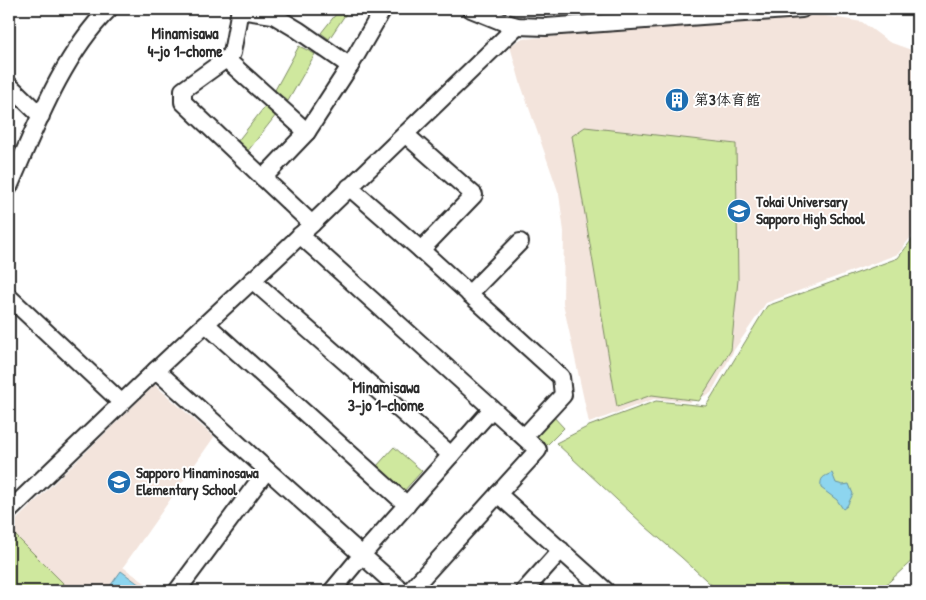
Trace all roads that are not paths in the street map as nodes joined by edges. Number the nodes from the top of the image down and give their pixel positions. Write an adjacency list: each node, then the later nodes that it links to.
1 (109, 9): 10 (street)
2 (239, 9): 7 (street); 8 (street)
3 (471, 9): 6 (street)
4 (802, 9): 6 (street)
5 (380, 10): 8 (street)
6 (516, 26): 12 (street)
7 (226, 59): 11 (street); 14 (street)
8 (350, 66): 11 (street)
9 (9, 85): 10 (street)
10 (41, 116): 13 (street)
11 (307, 132): 14 (street)
12 (405, 134): 15 (street); 18 (street)
13 (10, 178)
14 (264, 178): 16 (street)
15 (349, 187): 16 (street); 18 (street)
16 (306, 229): 19 (street); 25 (street)
17 (520, 242): 20 (street)
18 (421, 250): 20 (street)
19 (252, 280): 22 (street); 27 (street)
20 (469, 294): 26 (street)
21 (9, 297): 24 (street)
22 (206, 324): 23 (street); 30 (street)
23 (156, 370): 24 (street); 28 (street)
24 (122, 402): 31 (street)
25 (492, 409): 26 (street); 27 (street)
26 (524, 437): 29 (street)
27 (452, 455): 30 (street)
28 (267, 470): 33 (street); 34 (street)
29 (498, 494): 32 (street); 37 (street)
30 (407, 505): 33 (street)
31 (9, 511)
32 (561, 550): 38 (street); 39 (street)
33 (362, 555): 35 (street); 36 (street)
34 (177, 591)
35 (332, 591)
36 (402, 591)
37 (410, 591)
38 (524, 591)
39 (606, 591)

